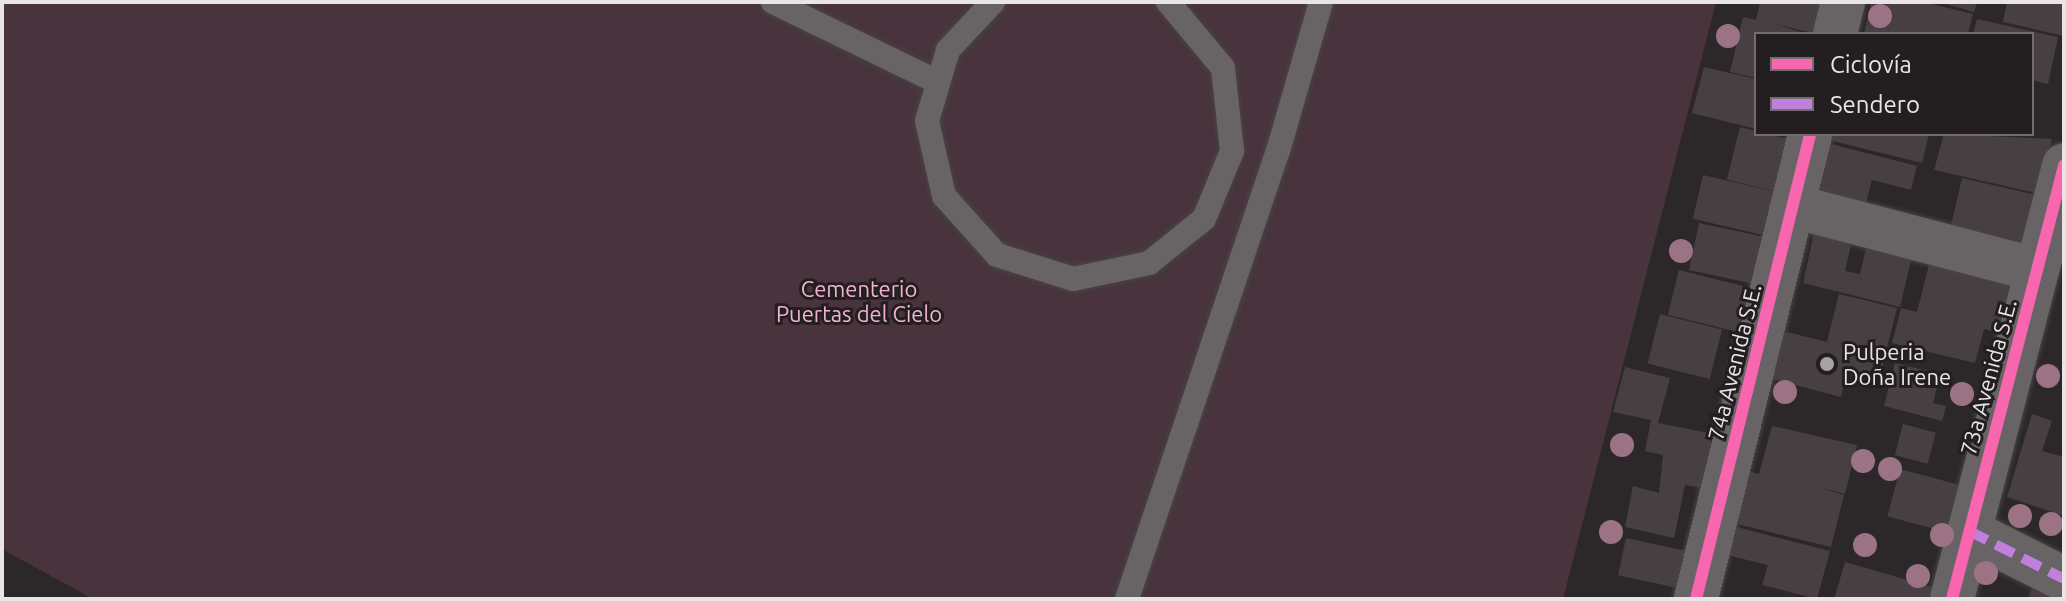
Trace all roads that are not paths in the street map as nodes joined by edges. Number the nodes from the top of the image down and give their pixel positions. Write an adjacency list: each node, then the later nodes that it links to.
1 (773, 2): 7 (lane)
2 (993, 2): 7 (lane)
3 (1168, 2): 9 (lane)
4 (1321, 2): 10 (lane)
5 (1843, 2): 6 (street)
6 (1836, 32)
7 (938, 82): 9 (lane)
8 (1810, 136): 12 (street, 74a Avenida S.E.)
9 (1232, 151): 10 (lane)
10 (1278, 151): 16 (lane)
11 (2064, 165): 13 (street, 73a Avenida S.E.)
12 (1793, 206): 13 (street); 17 (street, 74a Avenida S.E.)
13 (2037, 270): 14 (street, 73a Avenida S.E.)
14 (1969, 531): 15 (street); 18 (street, 73a Avenida S.E.)
15 (2064, 579)
16 (1127, 599)
17 (1696, 599)
18 (1952, 599)

